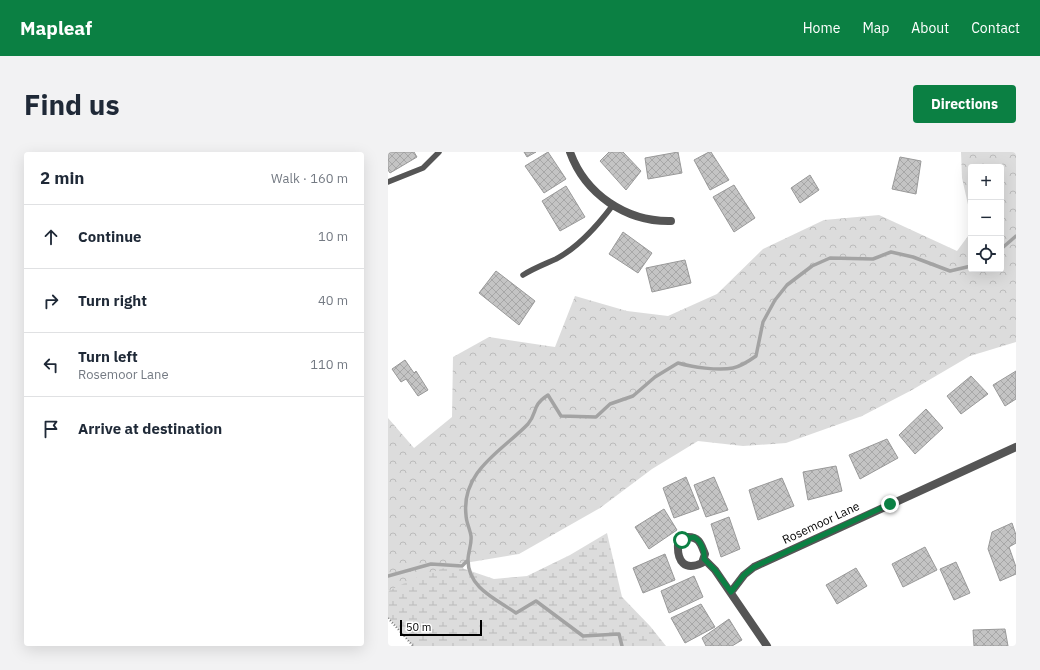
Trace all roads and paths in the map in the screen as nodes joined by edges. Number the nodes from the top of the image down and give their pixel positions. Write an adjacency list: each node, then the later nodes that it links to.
1 (438, 152): 3 (lane)
2 (570, 152): 4 (street)
3 (388, 182)
4 (613, 206): 5 (street); 6 (lane)
5 (671, 220)
6 (523, 276)
7 (1016, 447): 9 (street, Rosemoor Lane)
8 (704, 559): 9 (street)
9 (731, 592): 12 (street)
10 (388, 618): 11 (path)
11 (413, 646)
12 (767, 646)

